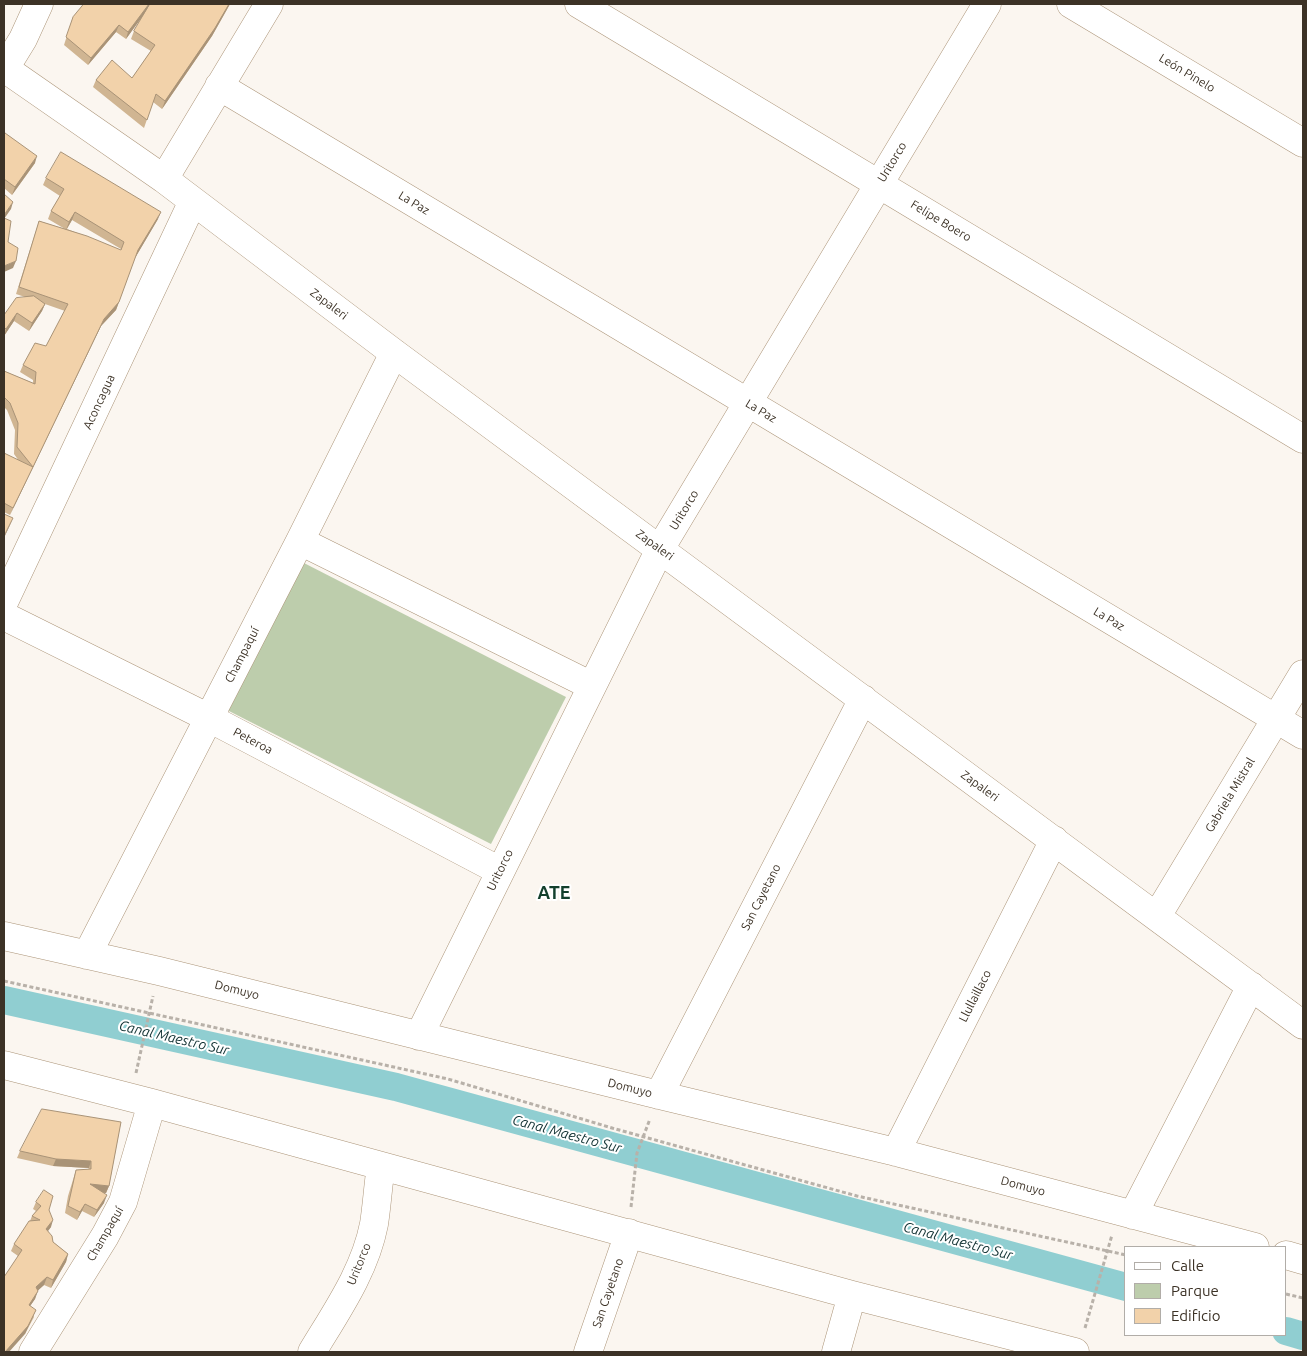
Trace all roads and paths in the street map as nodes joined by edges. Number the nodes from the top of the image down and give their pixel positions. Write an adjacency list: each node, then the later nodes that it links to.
1 (38, 4): 6 (street)
2 (268, 4): 7 (street)
3 (579, 4): 10 (street, Felipe Boero)
4 (987, 4): 10 (street, Uritorco)
5 (1071, 4): 8 (street, León Pinelo)
6 (4, 69): 9 (street, Zapaleri)
7 (219, 86): 9 (street); 13 (street, La Paz)
8 (1303, 143)
9 (164, 179): 11 (street, Zapaleri)
10 (879, 184): 13 (street, Uritorco); 14 (street, Felipe Boero)
11 (193, 201): 12 (street, Zapaleri); 17 (street, Aconcagua)
12 (394, 353): 15 (street, Champaquí); 16 (street, Zapaleri)
13 (748, 403): 16 (street, Uritorco); 23 (street, La Paz)
14 (1303, 439)
15 (300, 541): 20 (street); 22 (street, Champaquí)
16 (660, 549): 20 (street, Uritorco); 21 (street, Zapaleri)
17 (4, 602)
18 (4, 616): 22 (street, Peteroa)
19 (1303, 674): 23 (street, Gabriela Mistral)
20 (592, 686): 26 (street, Uritorco)
21 (862, 698): 25 (street, Zapaleri); 37 (street, San Cayetano)
22 (209, 718): 26 (street, Peteroa); 29 (street, Champaquí)
23 (1276, 719): 24 (street, La Paz); 27 (street, Gabriela Mistral)
24 (1303, 735)
25 (1054, 840): 27 (street, Zapaleri); 40 (street, Llullaillaco)
26 (500, 871): 34 (street, Uritorco)
27 (1157, 916): 31 (street, Zapaleri)
28 (4, 936): 29 (street, Domuyo)
29 (87, 955): 34 (street, Domuyo)
30 (4, 981): 32 (path)
31 (1251, 986): 33 (street, Zapaleri); 42 (street)
32 (149, 1013): 35 (path); 39 (path)
33 (1303, 1025)
34 (419, 1036): 37 (street, Domuyo)
35 (141, 1051)
36 (4, 1065): 38 (street)
37 (659, 1095): 39 (path); 40 (street, Domuyo)
38 (152, 1103): 41 (street); 53 (street, Champaquí)
39 (642, 1136): 43 (path); 45 (path)
40 (896, 1152): 42 (street, Domuyo)
41 (381, 1166): 43 (street); 54 (street, Uritorco)
42 (1133, 1215): 44 (street, Domuyo)
43 (629, 1233): 50 (street); 55 (street, San Cayetano)
44 (1251, 1246)
45 (1108, 1251): 46 (path); 52 (path)
46 (1124, 1255)
47 (1287, 1255): 48 (street)
48 (1303, 1260)
49 (1287, 1294): 51 (path)
50 (852, 1295): 56 (street); 57 (street)
51 (1303, 1298)
52 (1092, 1304)
53 (32, 1352)
54 (312, 1352)
55 (588, 1352)
56 (836, 1352)
57 (1075, 1352)

